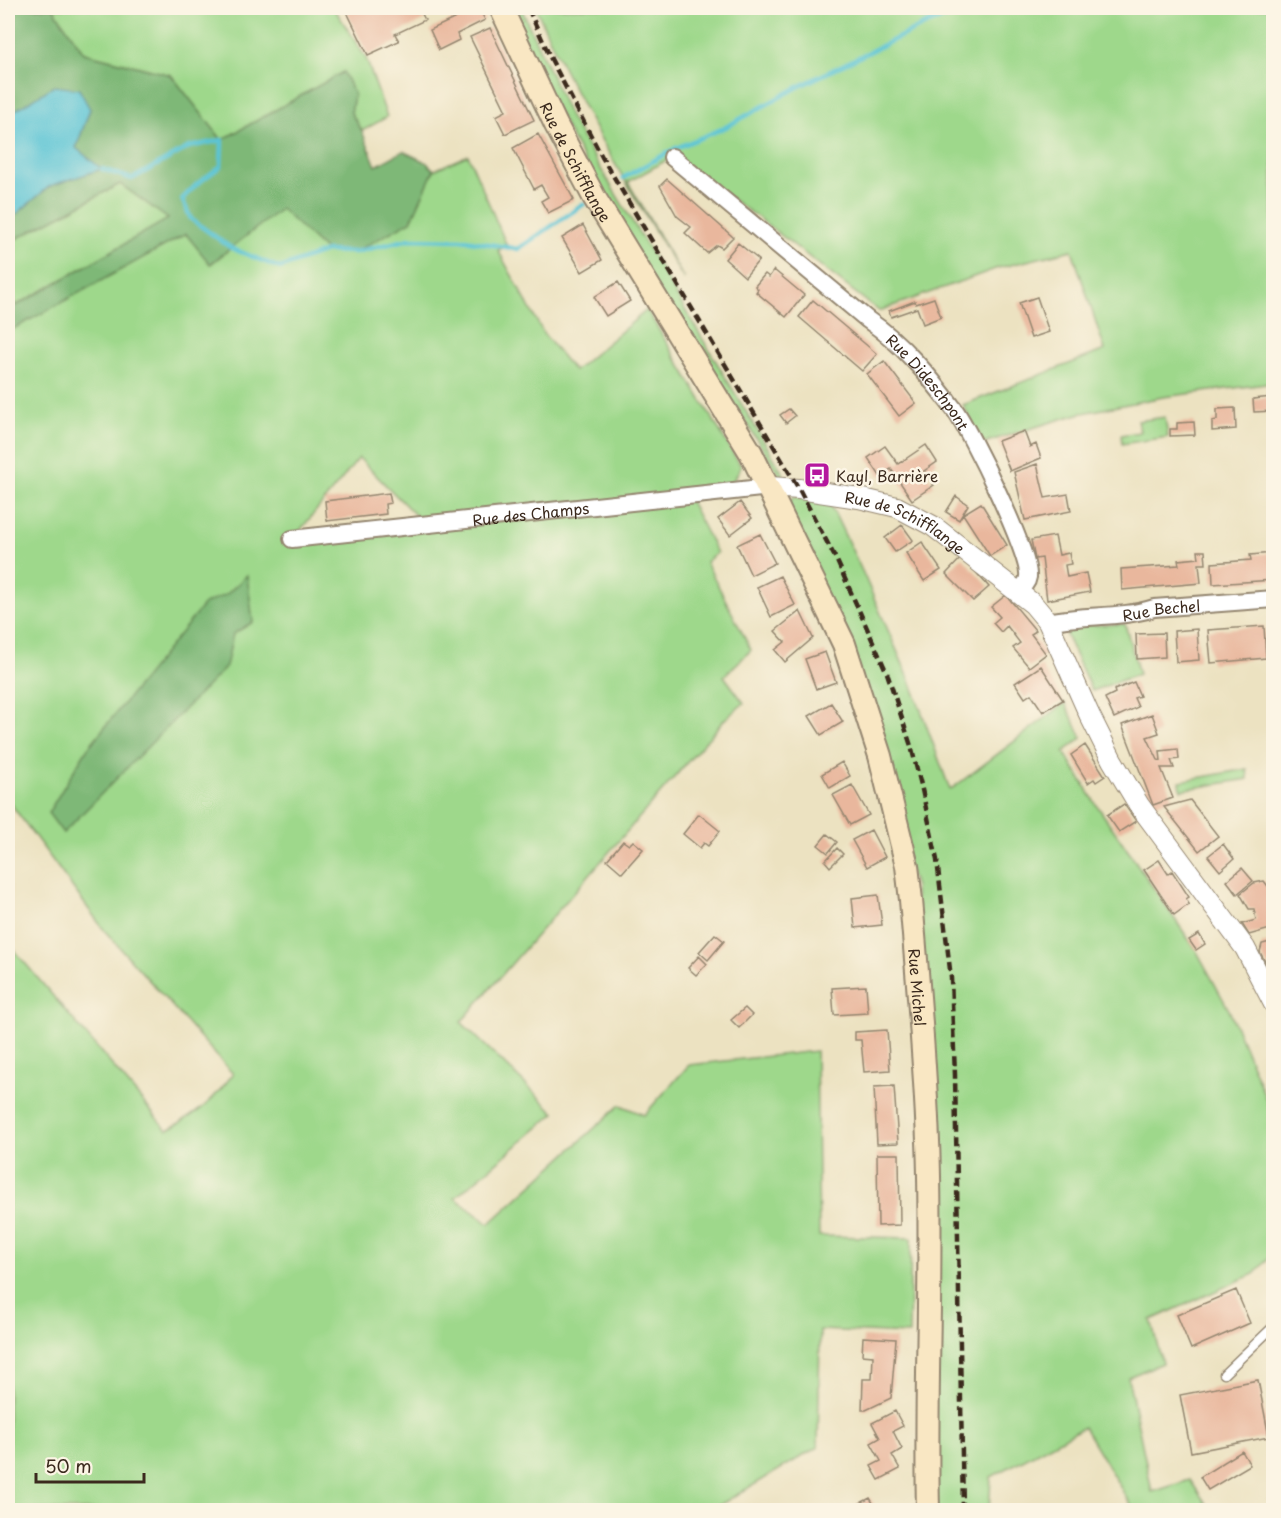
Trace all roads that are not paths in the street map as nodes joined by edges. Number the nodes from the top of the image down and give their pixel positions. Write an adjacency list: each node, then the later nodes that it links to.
1 (501, 8): 3 (main road, Rue de Schifflange)
2 (672, 157): 5 (street, Rue Dideschpont)
3 (770, 487): 4 (street, Rue des Champs); 5 (street, Rue de Schifflange); 11 (main road, Rue Michel)
4 (292, 539)
5 (1017, 590): 7 (street, Rue de Schifflange)
6 (1274, 599): 7 (street, Rue Bechel)
7 (1048, 622): 8 (street, Rue de Schifflange)
8 (1274, 1004)
9 (1274, 1326): 10 (lane)
10 (1224, 1374)
11 (928, 1510)

